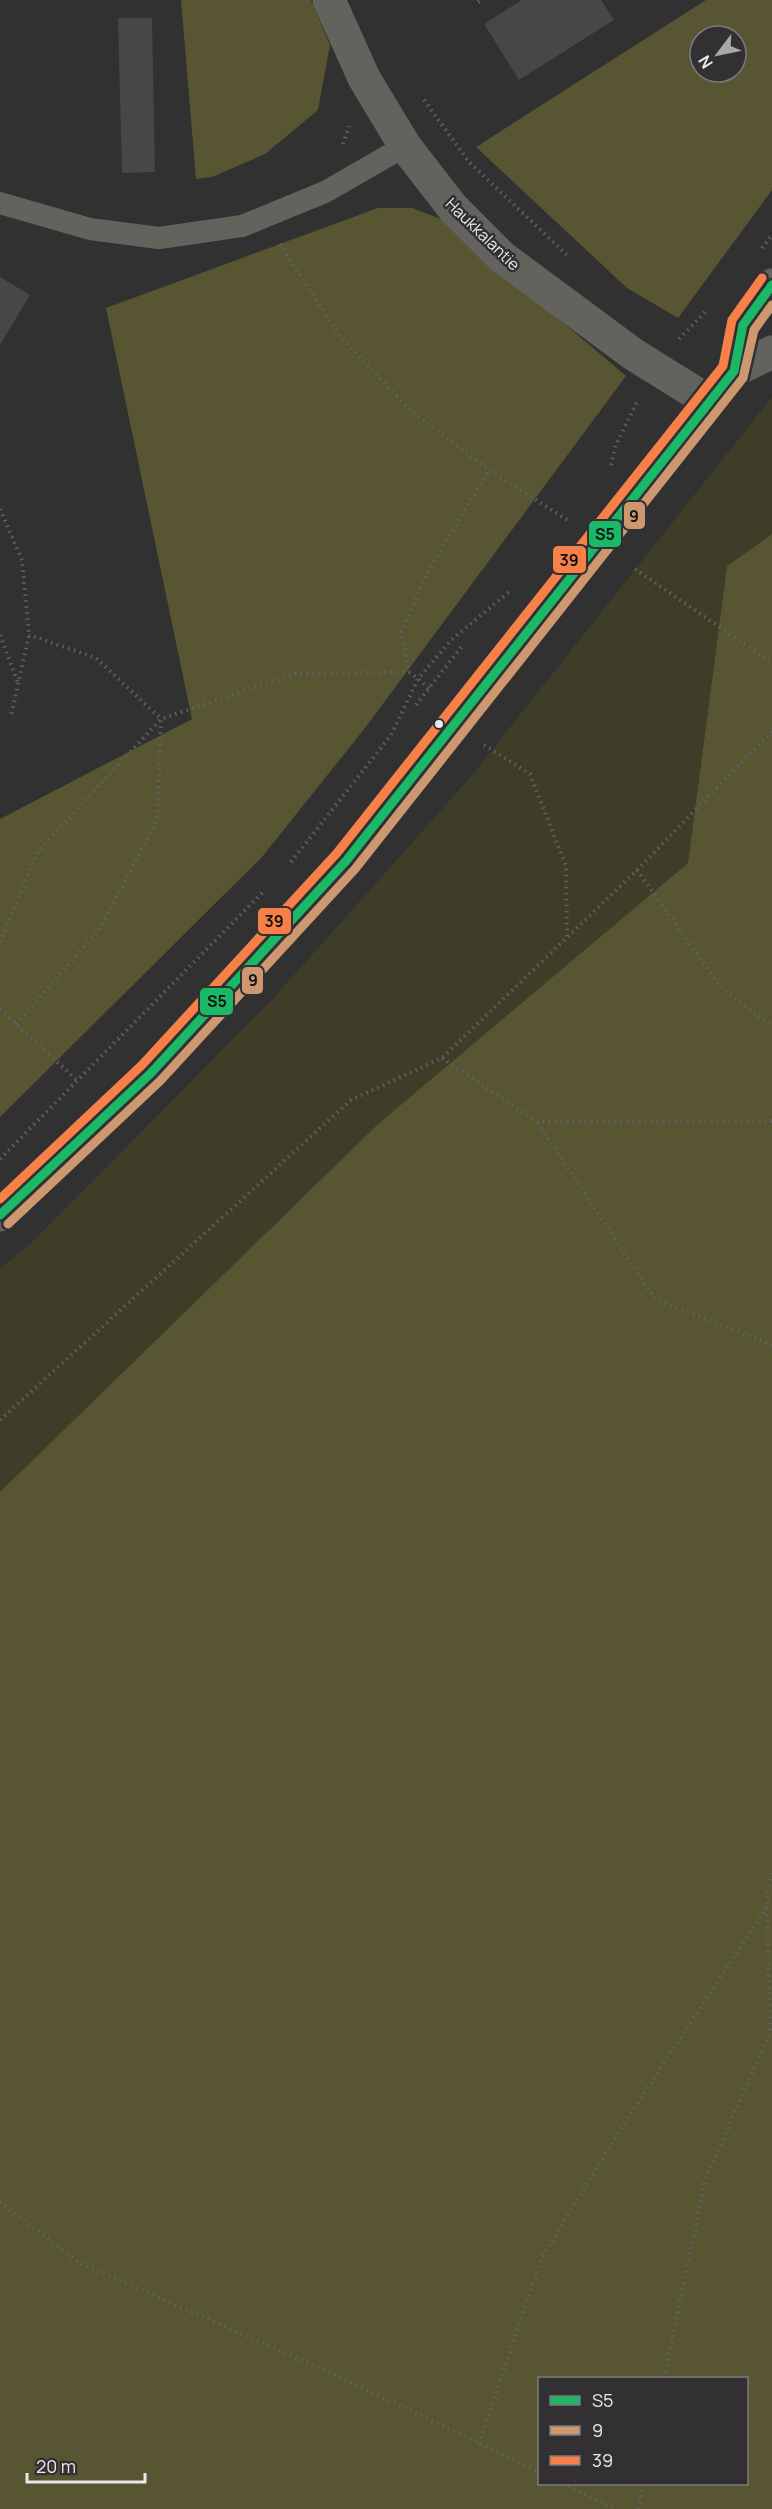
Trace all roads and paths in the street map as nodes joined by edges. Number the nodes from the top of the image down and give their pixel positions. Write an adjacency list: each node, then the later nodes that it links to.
1 (329, 0): 2 (street, Haukkalantie)
2 (364, 78): 4 (street, Haukkalantie); 5 (path)
3 (421, 96): 8 (path)
4 (405, 146): 7 (lane); 12 (street, Haukkalantie)
5 (339, 153)
6 (0, 203): 7 (lane)
7 (268, 216): 16 (path)
8 (572, 260)
9 (772, 285): 13 (street)
10 (683, 334): 12 (path)
11 (772, 352): 13 (street)
12 (657, 369): 14 (street, Haukkalantie); 15 (path)
13 (734, 370): 14 (street)
14 (710, 402): 32 (street)
15 (610, 468)
16 (489, 470): 18 (path); 25 (path)
17 (0, 509): 22 (path)
18 (575, 525)
19 (635, 569): 24 (path)
20 (517, 586): 26 (path)
21 (0, 635): 27 (path)
22 (29, 635): 27 (path); 31 (path)
23 (462, 646): 28 (path)
24 (772, 663)
25 (409, 672): 26 (path); 31 (path)
26 (418, 679): 28 (path); 34 (path)
27 (18, 684): 30 (path)
28 (429, 688): 29 (path)
29 (416, 705)
30 (11, 716)
31 (161, 719): 38 (path); 40 (path)
32 (453, 725): 37 (path); 47 (street)
33 (772, 731): 35 (path)
34 (285, 869)
35 (637, 870): 37 (path); 41 (path)
36 (269, 885): 43 (path)
37 (567, 938): 42 (path)
38 (0, 942)
39 (0, 1009): 40 (path)
40 (16, 1024): 43 (path)
41 (772, 1026)
42 (442, 1058): 45 (path); 49 (path)
43 (78, 1081): 46 (path)
44 (772, 1120): 45 (path)
45 (538, 1122): 48 (path)
46 (0, 1159)
47 (0, 1215)
48 (772, 1344)
49 (0, 1420)
50 (772, 1874): 51 (path)
51 (768, 1905): 52 (path); 55 (path)
52 (771, 2031): 54 (path)
53 (0, 2202): 55 (path)
54 (664, 2377)
55 (479, 2444): 56 (path)
56 (538, 2471)
57 (565, 2485): 59 (path)
58 (643, 2485): 60 (path)
59 (617, 2509)
60 (638, 2509)

